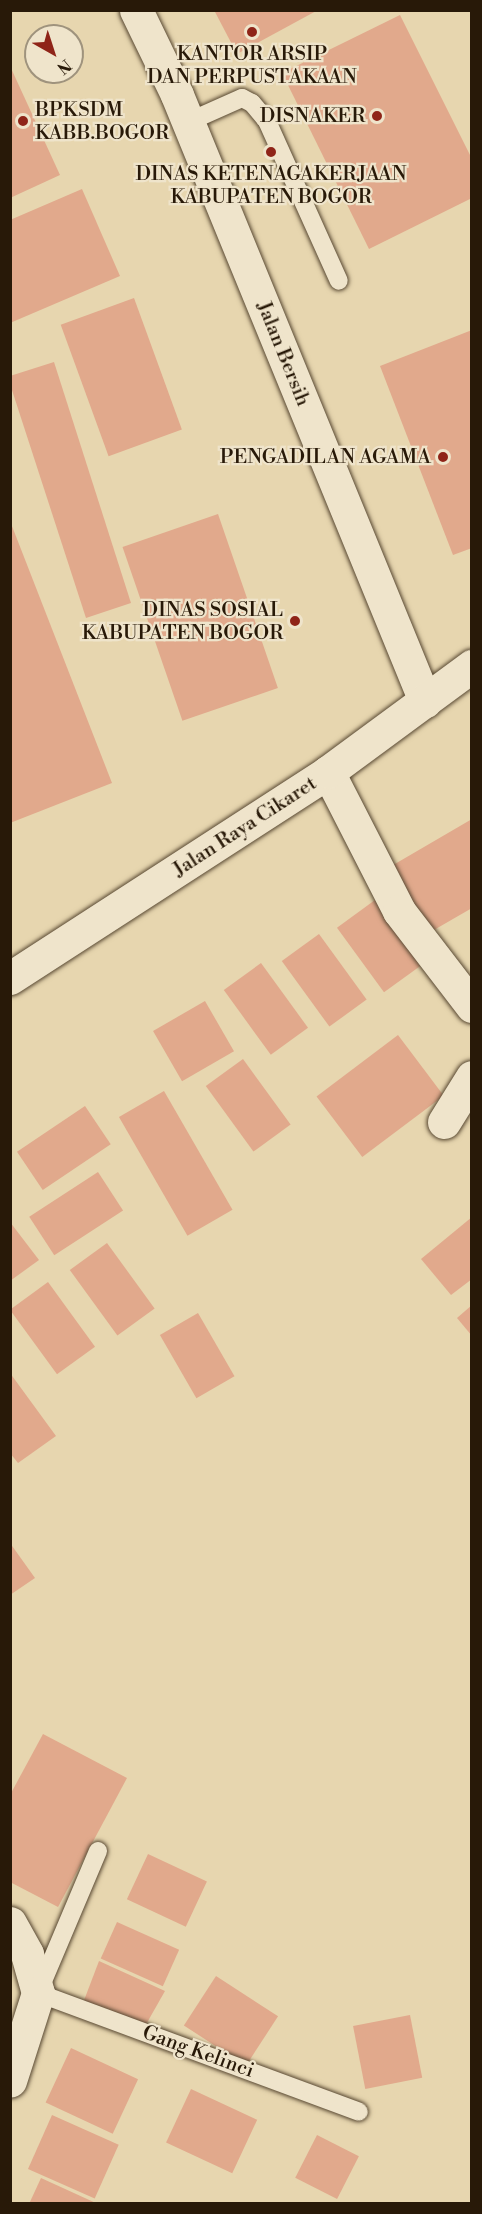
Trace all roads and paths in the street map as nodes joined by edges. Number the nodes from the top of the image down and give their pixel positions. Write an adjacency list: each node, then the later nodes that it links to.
1 (136, 10): 2 (street, Jalan Bersih)
2 (188, 122): 3 (lane); 5 (street, Jalan Bersih)
3 (339, 280)
4 (471, 666): 5 (street, Jalan Raya Cikaret)
5 (425, 701): 6 (street, Jalan Raya Cikaret)
6 (328, 772): 7 (street, Jalan Raya Cikaret); 8 (street)
7 (10, 978)
8 (471, 1006)
9 (471, 1077): 10 (street)
10 (444, 1122)
11 (98, 1851): 13 (lane)
12 (10, 1923): 13 (street)
13 (38, 1993): 14 (street); 15 (lane, Gang Kelinci)
14 (10, 2081)
15 (359, 2112)

